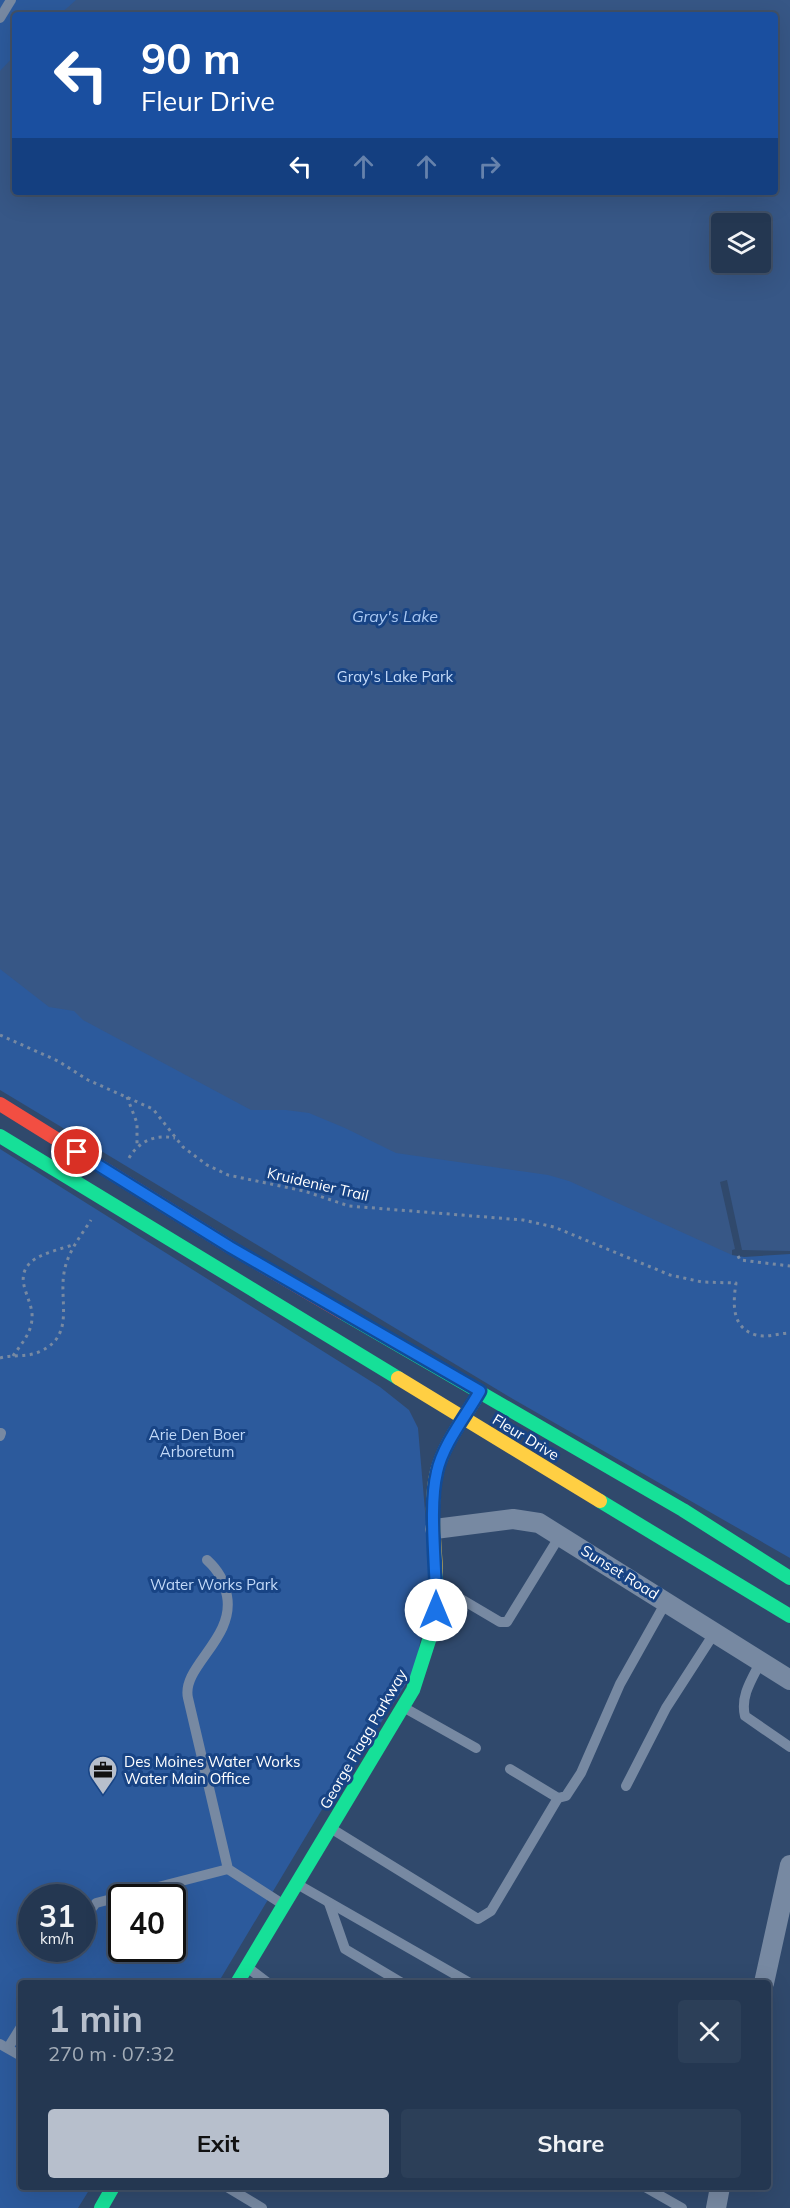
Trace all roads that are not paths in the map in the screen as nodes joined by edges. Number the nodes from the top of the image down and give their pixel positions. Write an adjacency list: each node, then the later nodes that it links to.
1 (10, 0): 2 (lane)
2 (0, 18)
3 (0, 1104): 5 (main road, Fleur Drive)
4 (0, 1136): 6 (main road, Fleur Drive)
5 (480, 1391): 6 (main road, George Flagg Parkway); 10 (main road, Fleur Drive)
6 (464, 1419): 7 (main road, George Flagg Parkway); 13 (main road, Fleur Drive)
7 (435, 1529): 8 (street, Sunset Road); 11 (main road, George Flagg Parkway)
8 (561, 1534): 11 (lane); 12 (street, Sunset Road)
9 (207, 1560): 25 (lane)
10 (790, 1578)
11 (436, 1584): 17 (main road, George Flagg Parkway)
12 (666, 1602): 14 (street, Sunset Road); 22 (lane)
13 (790, 1616)
14 (715, 1632): 15 (street, Sunset Road); 21 (lane)
15 (761, 1661): 16 (street, Sunset Road); 18 (lane)
16 (790, 1680)
17 (403, 1707): 19 (lane); 23 (main road, George Flagg Parkway)
18 (790, 1747)
19 (476, 1748)
20 (510, 1769): 22 (lane)
21 (626, 1786)
22 (558, 1798): 23 (lane)
23 (330, 1828): 26 (main road, George Flagg Parkway)
24 (790, 1865): 35 (street)
25 (228, 1869): 27 (lane); 29 (lane)
26 (297, 1884): 28 (lane); 29 (main road, George Flagg Parkway)
27 (96, 1903)
28 (329, 1903): 33 (lane); 34 (lane)
29 (284, 1905): 30 (main road, George Flagg Parkway)
30 (247, 1967): 31 (main road, George Flagg Parkway); 32 (lane)
31 (239, 1980)
32 (264, 1980)
33 (397, 1980)
34 (465, 1980)
35 (765, 1980)
36 (18, 2030): 37 (lane)
37 (4, 2046): 38 (lane)
38 (18, 2054)
39 (111, 2190): 43 (main road)
40 (232, 2190): 44 (lane)
41 (650, 2190): 45 (lane)
42 (719, 2190): 46 (street)
43 (101, 2208)
44 (262, 2208)
45 (682, 2208)
46 (716, 2208)

